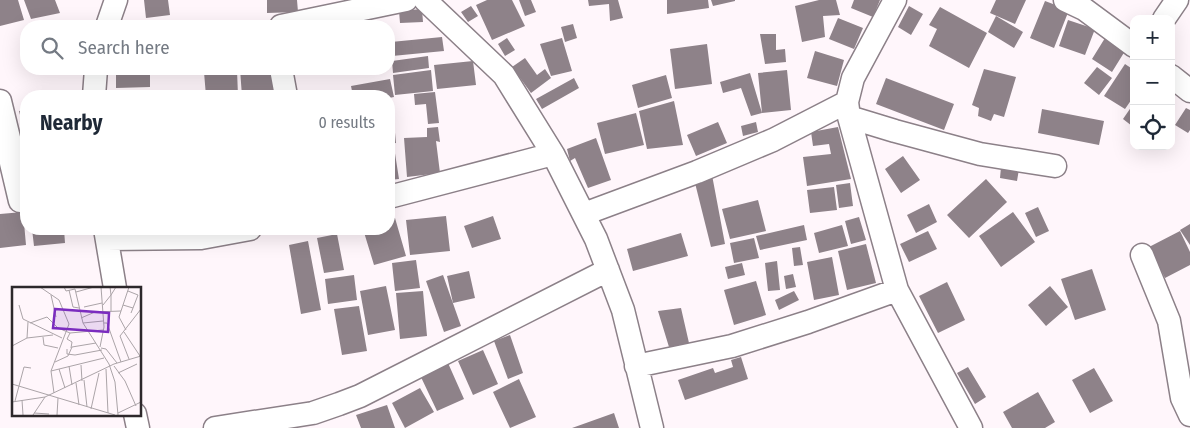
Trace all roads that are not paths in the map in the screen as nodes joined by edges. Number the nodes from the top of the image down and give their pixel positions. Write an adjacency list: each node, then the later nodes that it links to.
1 (116, 0): 8 (street)
2 (406, 0): 9 (street)
3 (425, 0): 19 (street)
4 (895, 0): 18 (street)
5 (1065, 0): 10 (street)
6 (1178, 0): 7 (street)
7 (1167, 15)
8 (109, 20)
9 (310, 20)
10 (1130, 43)
11 (96, 75): 14 (street)
12 (283, 75): 15 (street)
13 (1175, 79): 16 (street)
14 (94, 90)
15 (285, 90)
16 (1190, 91)
17 (0, 101): 22 (street)
18 (848, 109): 20 (street); 23 (street); 30 (street)
19 (553, 154): 21 (street); 23 (street)
20 (1055, 166)
21 (395, 195)
22 (15, 202)
23 (584, 214): 28 (street)
24 (106, 235): 29 (street)
25 (130, 235): 26 (street)
26 (217, 235)
27 (1142, 255): 32 (street)
28 (608, 270): 31 (street); 33 (street)
29 (115, 287)
30 (897, 290): 31 (street); 35 (street)
31 (636, 366): 34 (street)
32 (1190, 415)
33 (215, 428)
34 (652, 428)
35 (971, 428)

